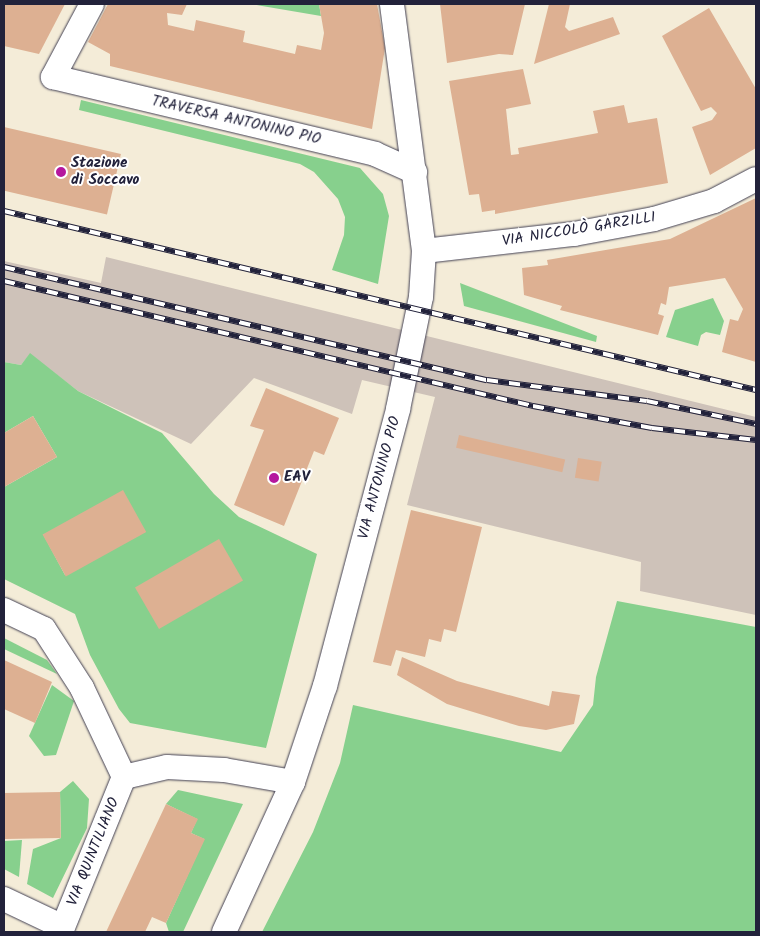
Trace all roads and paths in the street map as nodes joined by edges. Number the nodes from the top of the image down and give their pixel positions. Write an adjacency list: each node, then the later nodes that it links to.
1 (92, 4): 3 (street, TRAVERSA ANTONINO PIO)
2 (392, 4): 3 (street, VIA ANTONINO PIO)
3 (415, 172): 5 (street, VIA ANTONINO PIO)
4 (756, 179): 5 (street, VIA NICCOLÒ GARZILLI)
5 (424, 251): 8 (street, VIA ANTONINO PIO)
6 (4, 610): 7 (street)
7 (124, 777): 8 (street); 10 (street, VIA QUINTILIANO)
8 (293, 782): 11 (street, VIA ANTONINO PIO)
9 (4, 899): 10 (street, VIA QUINTILIANO)
10 (62, 929)
11 (224, 932)

